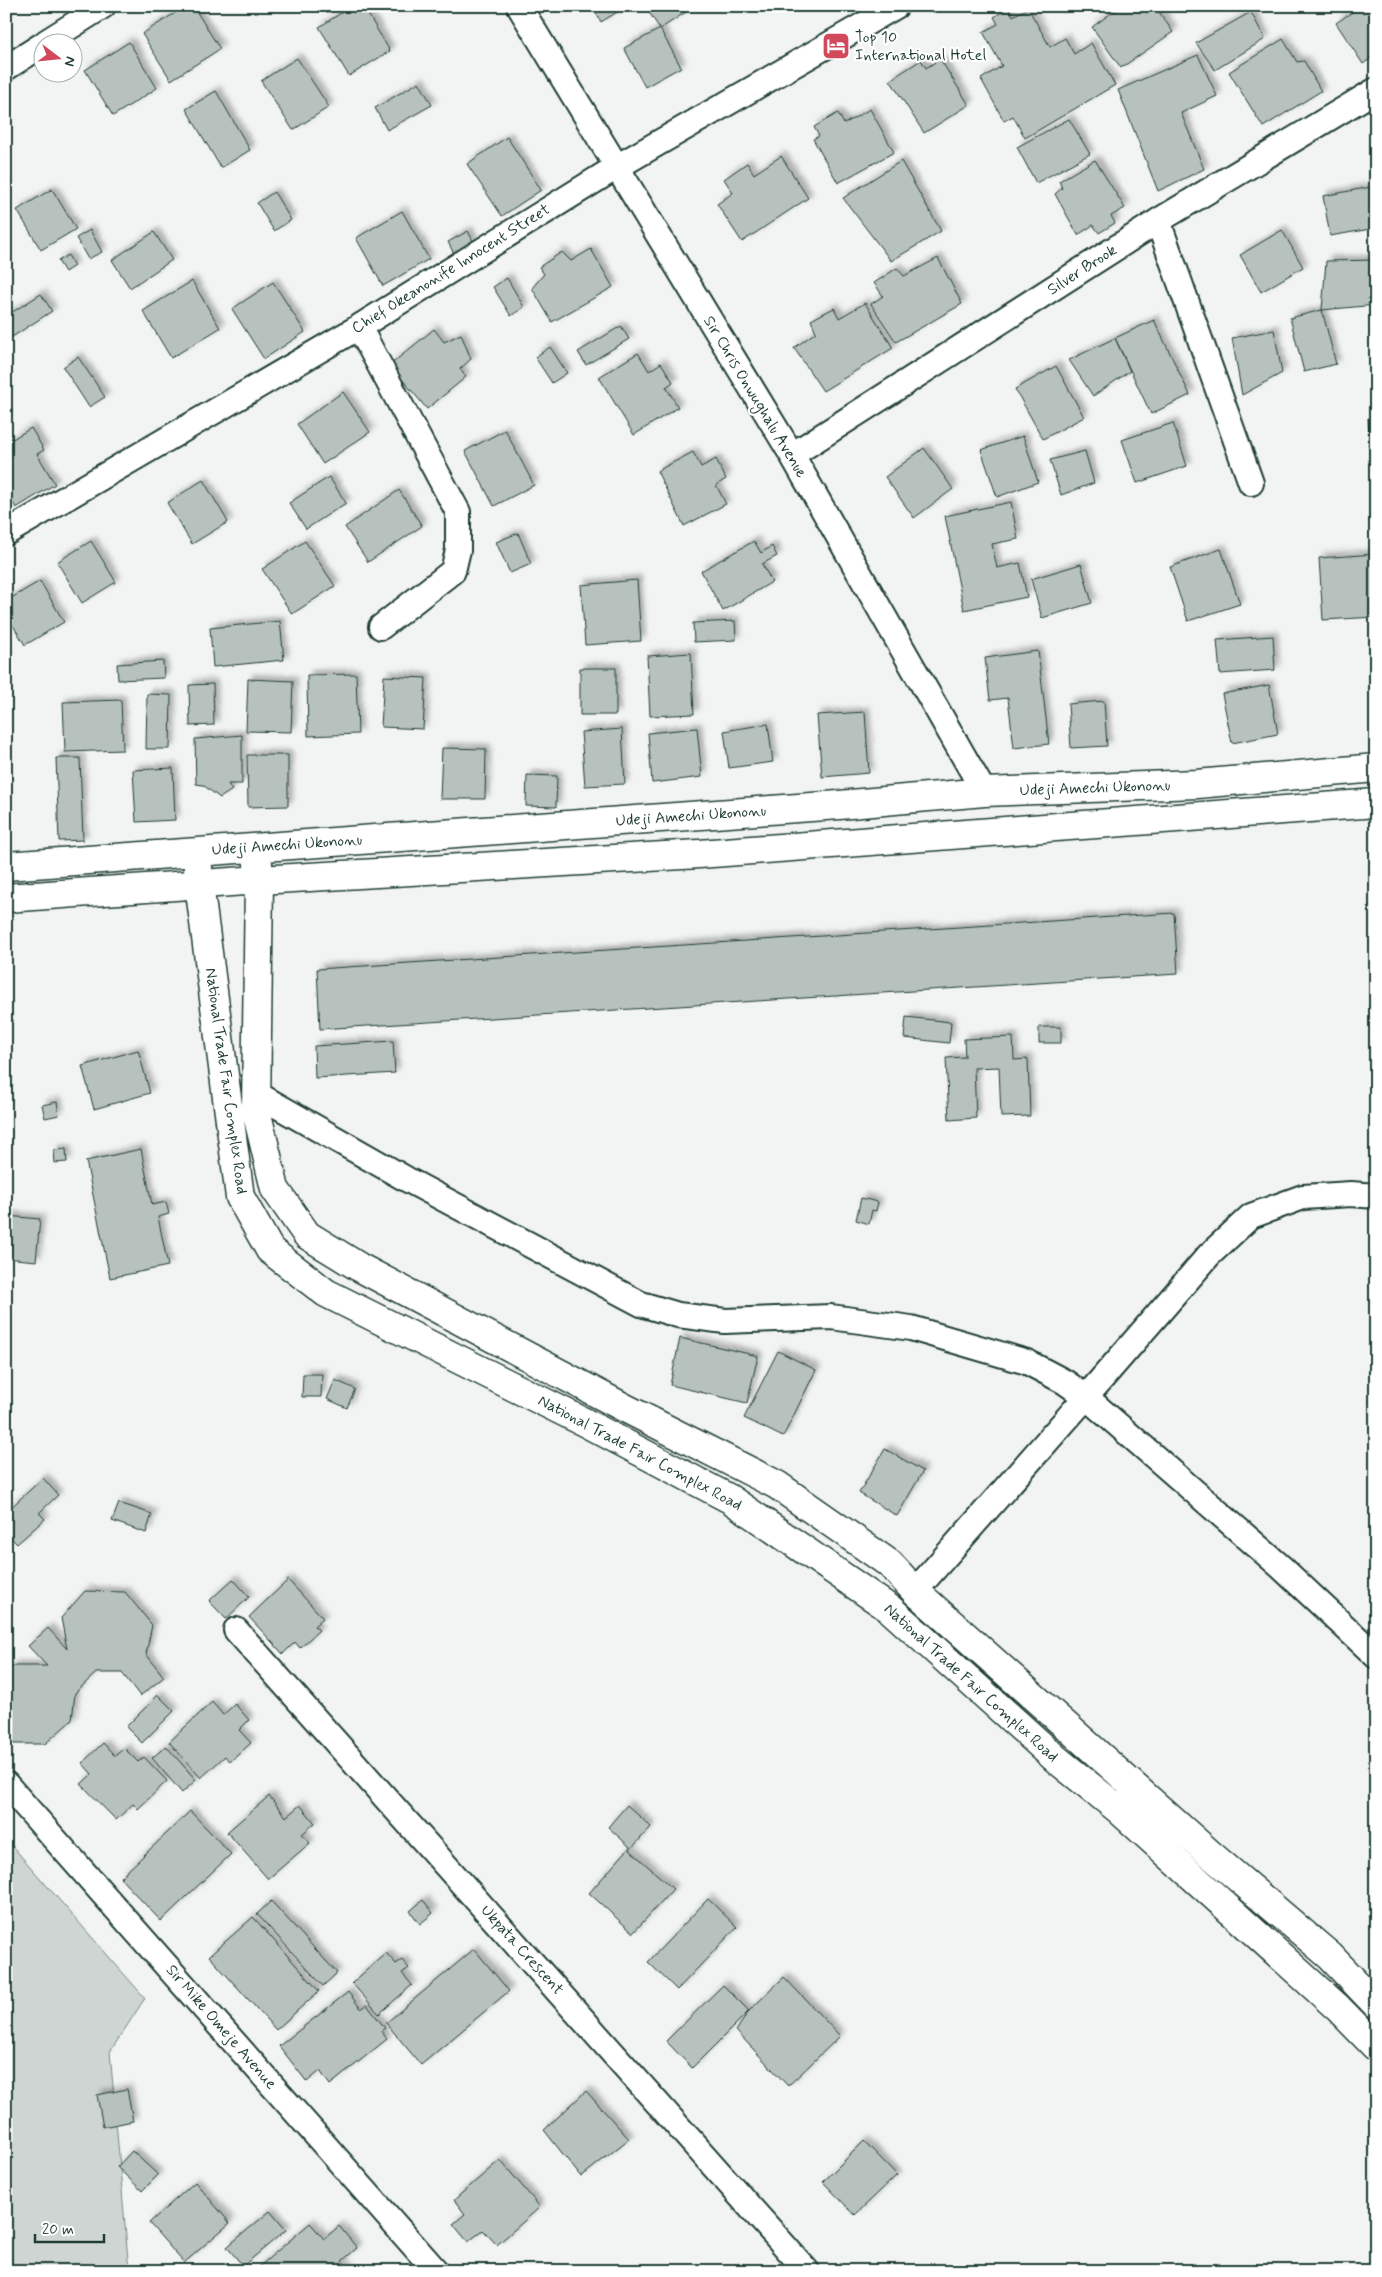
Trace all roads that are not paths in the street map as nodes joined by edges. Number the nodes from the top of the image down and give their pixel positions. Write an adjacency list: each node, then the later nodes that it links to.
1 (103, 6): 4 (street)
2 (519, 6): 8 (street, Sir Chris Onwughalu Avenue)
3 (896, 6): 8 (street, Chief Okeanonife Innocent Street)
4 (62, 32)
5 (32, 51): 6 (street)
6 (6, 68)
7 (1376, 90): 9 (street, Silver Brook)
8 (616, 168): 10 (street, Chief Okeanonife Innocent Street); 11 (street, Sir Chris Onwughalu Avenue)
9 (1158, 221): 11 (street, Silver Brook); 12 (street)
10 (359, 327): 13 (street, Chief Okeanonife Innocent Street); 14 (street)
11 (792, 455): 17 (street, Sir Chris Onwughalu Avenue)
12 (1251, 483)
13 (6, 533)
14 (381, 627)
15 (1376, 768): 16 (main road, Udeji Amechi Ukononu)
16 (1197, 784): 17 (main road, Udeji Amechi Ukononu); 19 (main road)
17 (984, 792): 20 (main road, Udeji Amechi Ukononu)
18 (1376, 803): 19 (main road, Udeji Amechi Ukononu)
19 (1198, 816): 23 (main road, Udeji Amechi Ukononu)
20 (257, 848): 21 (main road, Udeji Amechi Ukononu); 23 (main road, National Trade Fair Complex Road)
21 (197, 852): 22 (main road, Udeji Amechi Ukononu); 24 (main road, National Trade Fair Complex Road)
22 (6, 866)
23 (260, 880): 24 (main road, Udeji Amechi Ukononu); 26 (main road, National Trade Fair Complex Road)
24 (199, 884): 25 (main road, Udeji Amechi Ukononu); 34 (main road, National Trade Fair Complex Road)
25 (6, 898)
26 (256, 1093): 28 (street); 29 (main road, National Trade Fair Complex Road)
27 (1376, 1196): 28 (street)
28 (1086, 1396): 29 (street); 31 (street)
29 (915, 1591): 33 (main road, National Trade Fair Complex Road)
30 (236, 1630): 36 (street, Ukpata Crescent)
31 (1376, 1656)
32 (6, 1784): 35 (street, Sir Mike Omeje Avenue)
33 (1376, 2004)
34 (1376, 2047)
35 (434, 2270)
36 (806, 2271)

